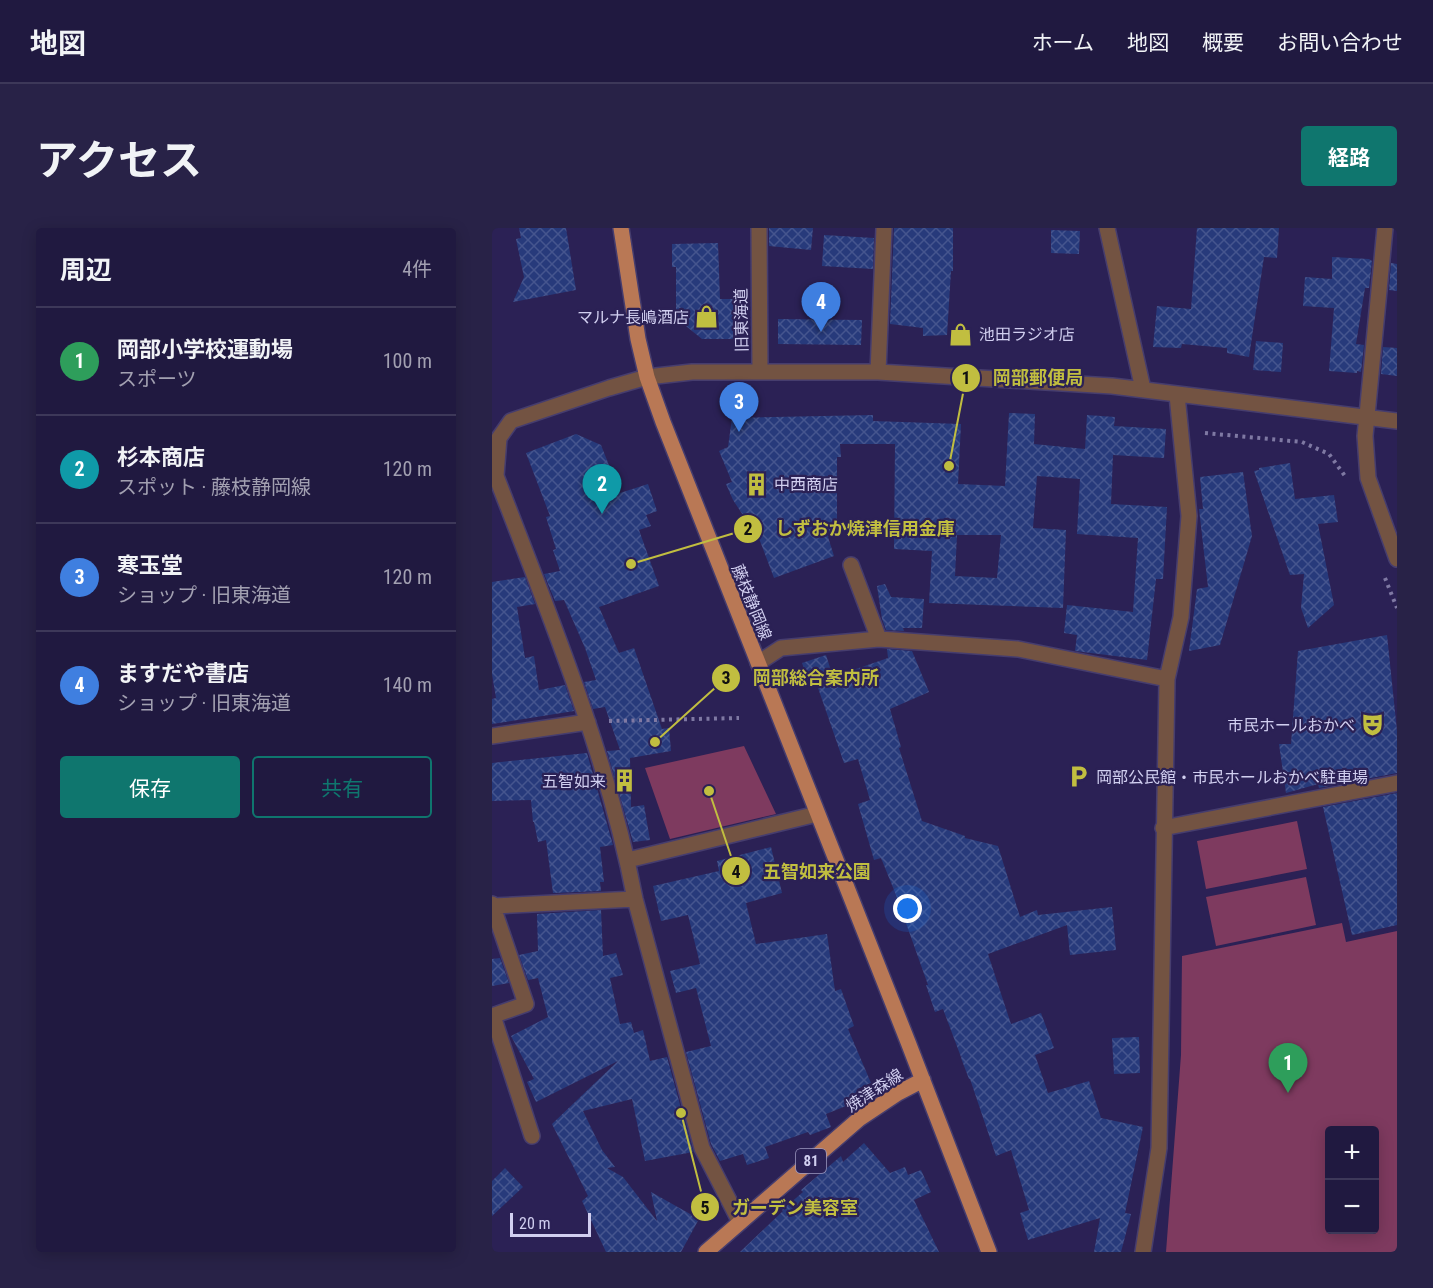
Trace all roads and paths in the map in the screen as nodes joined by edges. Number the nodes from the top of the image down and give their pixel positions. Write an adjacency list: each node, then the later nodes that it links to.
1 (621, 228): 8 (main road, 藤枝静岡線)
2 (759, 228): 6 (street, 旧東海道)
3 (884, 228): 7 (street)
4 (1107, 228): 9 (street)
5 (1385, 228): 11 (street)
6 (760, 371): 7 (street); 8 (street, 旧東海道)
7 (878, 372): 9 (street)
8 (647, 377): 20 (main road, 藤枝静岡線); 23 (street, 旧東海道)
9 (1143, 389): 10 (street)
10 (1177, 395): 11 (street); 21 (street)
11 (1366, 416): 12 (street); 15 (street)
12 (1397, 420)
13 (1205, 433): 14 (path)
14 (1347, 477)
15 (1397, 559)
16 (851, 565): 19 (street)
17 (1384, 575): 18 (path)
18 (1397, 608)
19 (879, 639): 20 (street); 21 (street)
20 (758, 663): 26 (main road, 藤枝静岡線)
21 (1167, 679): 27 (street)
22 (740, 718): 23 (path)
23 (588, 722): 24 (street); 28 (street, 旧東海道)
24 (492, 736)
25 (1397, 783): 27 (street)
26 (817, 814): 28 (street); 32 (main road, 藤枝静岡線)
27 (1163, 828): 37 (street)
28 (628, 860): 29 (street, 旧東海道)
29 (635, 899): 30 (street); 34 (street, 旧東海道)
30 (492, 905): 31 (street)
31 (492, 1016): 33 (street)
32 (923, 1080): 34 (main road, 焼津森線 / 81); 36 (main road, 焼津森線)
33 (532, 1136)
34 (740, 1222): 35 (main road, 焼津森線 / 81)
35 (706, 1252)
36 (989, 1252)
37 (1143, 1252)

